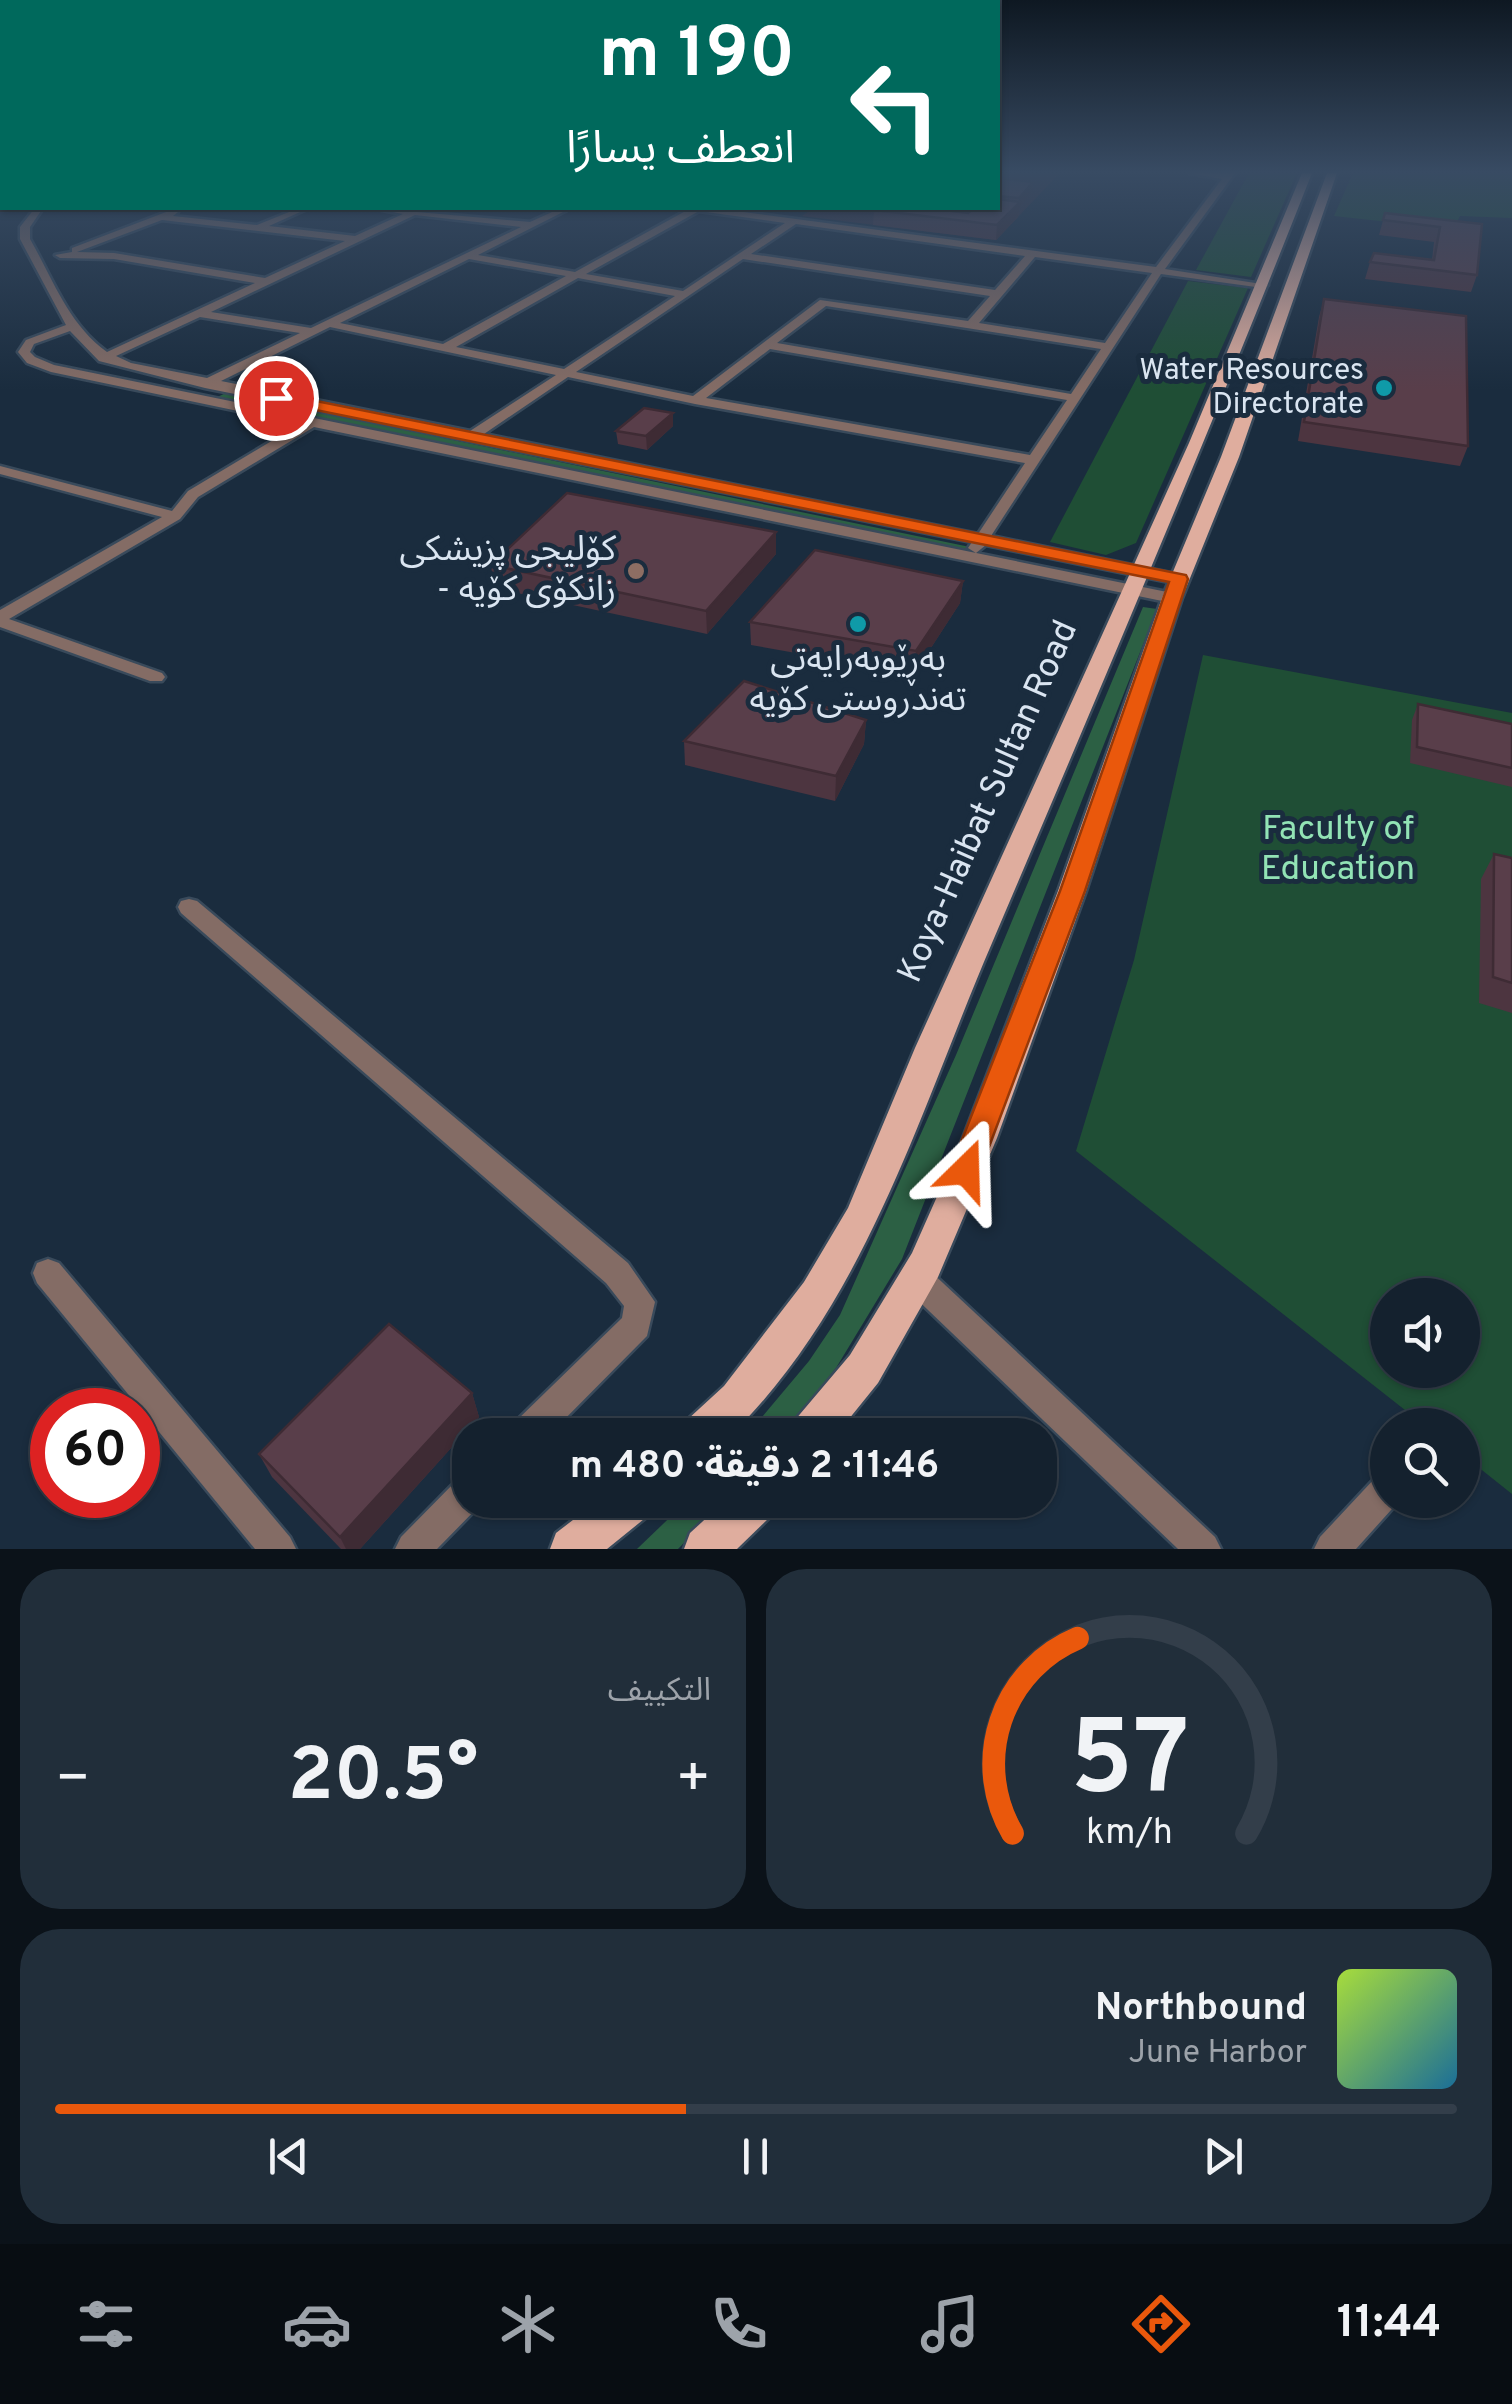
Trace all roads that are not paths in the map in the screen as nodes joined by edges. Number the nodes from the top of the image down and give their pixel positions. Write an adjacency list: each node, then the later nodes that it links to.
1 (28, 245): 15 (street)
2 (88, 245): 12 (street)
3 (343, 245): 18 (street)
4 (489, 245): 13 (street)
5 (630, 245): 17 (street)
6 (758, 245): 14 (street)
7 (969, 245): 11 (street)
8 (1178, 245): 16 (street)
9 (1279, 245): 19 (main road, Koya-Haibat Sultan Road)
10 (1306, 245): 46 (main road)
11 (1032, 254): 16 (street); 21 (street)
12 (60, 256): 15 (street); 18 (street)
13 (467, 256): 17 (street); 23 (street)
14 (742, 256): 20 (street); 21 (street)
15 (40, 263): 25 (street)
16 (1159, 270): 19 (street); 28 (street)
17 (576, 275): 20 (street); 29 (street)
18 (266, 282): 22 (street)
19 (1263, 285): 45 (main road, Koya-Haibat Sultan Road)
20 (684, 294): 31 (street)
21 (998, 294): 24 (street)
22 (199, 313): 26 (street); 30 (street)
23 (330, 324): 26 (street); 29 (street)
24 (972, 325): 27 (street); 28 (street)
25 (70, 328): 30 (street); 33 (street)
26 (312, 332): 32 (street)
27 (767, 345): 34 (street); 35 (street)
28 (1108, 347): 34 (street)
29 (445, 348): 31 (street)
30 (103, 358): 32 (street)
31 (566, 373): 35 (street); 39 (street)
32 (206, 384): 33 (street); 36 (street)
33 (181, 396): 37 (street)
34 (1075, 398): 40 (street)
35 (695, 400): 40 (street)
36 (311, 405): 37 (street); 39 (street)
37 (287, 418): 38 (street)
38 (312, 422): 42 (street); 44 (street)
39 (472, 436): 43 (street)
40 (1034, 460): 43 (street)
41 (0, 470): 42 (street)
42 (174, 516): 47 (street)
43 (980, 542): 44 (street); 45 (street)
44 (970, 558): 45 (street)
45 (1135, 582): 46 (street); 53 (main road, Koya-Haibat Sultan Road)
46 (1176, 589): 51 (main road)
47 (0, 619): 48 (street)
48 (156, 677)
49 (189, 907): 52 (street)
50 (48, 1273): 59 (street)
51 (917, 1279): 54 (main road); 63 (street)
52 (543, 1418)
53 (719, 1418)
54 (824, 1418)
55 (1370, 1508): 64 (street)
56 (452, 1510): 60 (street)
57 (611, 1518): 61 (main road)
58 (738, 1518): 62 (main road)
59 (278, 1549)
60 (413, 1549)
61 (572, 1549)
62 (706, 1549)
63 (1203, 1549)
64 (1332, 1549)

